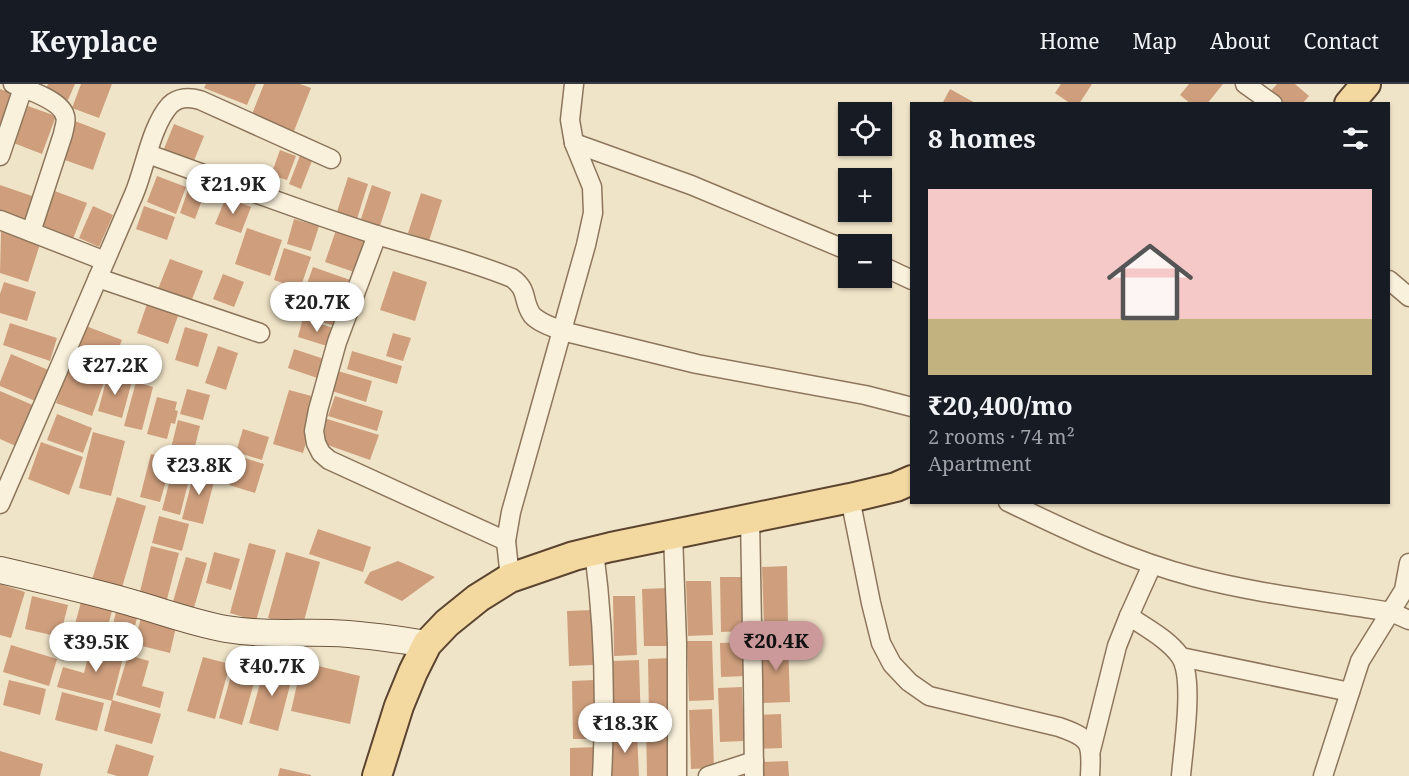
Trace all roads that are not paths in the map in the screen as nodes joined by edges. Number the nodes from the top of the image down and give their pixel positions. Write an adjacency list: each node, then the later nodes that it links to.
1 (574, 84): 8 (street)
2 (1245, 84): 6 (street)
3 (1366, 84): 7 (main road)
4 (18, 86): 10 (street); 13 (street)
5 (202, 92): 9 (street); 11 (street)
6 (1270, 102)
7 (1352, 102)
8 (574, 143): 15 (street); 21 (street)
9 (148, 154): 14 (street); 16 (street)
10 (0, 156)
11 (331, 159)
12 (0, 220): 13 (street)
13 (31, 232): 16 (street)
14 (377, 235): 21 (street); 30 (street)
15 (838, 246)
16 (102, 270): 22 (street); 26 (street)
17 (892, 271): 18 (street)
18 (910, 279)
19 (1390, 281): 20 (street)
20 (1409, 297)
21 (562, 331): 23 (street); 30 (street)
22 (260, 333)
23 (910, 406)
24 (910, 481): 25 (main road)
25 (850, 498): 28 (main road); 42 (street)
26 (0, 504)
27 (1012, 504): 33 (street)
28 (750, 518): 29 (main road); 43 (street)
29 (673, 534): 31 (main road); 46 (street)
30 (507, 541): 35 (street)
31 (594, 551): 35 (main road); 45 (street)
32 (1409, 563): 36 (street)
33 (1152, 565): 36 (street); 37 (street)
34 (0, 570): 39 (street)
35 (510, 578): 39 (main road)
36 (1391, 612): 38 (street); 41 (street)
37 (1129, 616): 40 (street); 42 (street)
38 (1409, 620)
39 (427, 644): 44 (main road)
40 (1181, 657): 41 (street); 49 (street)
41 (1350, 692): 50 (street)
42 (1091, 750): 48 (street)
43 (754, 769): 47 (street)
44 (377, 776)
45 (602, 776)
46 (677, 776)
47 (708, 776)
48 (1090, 776)
49 (1181, 776)
50 (1323, 776)

